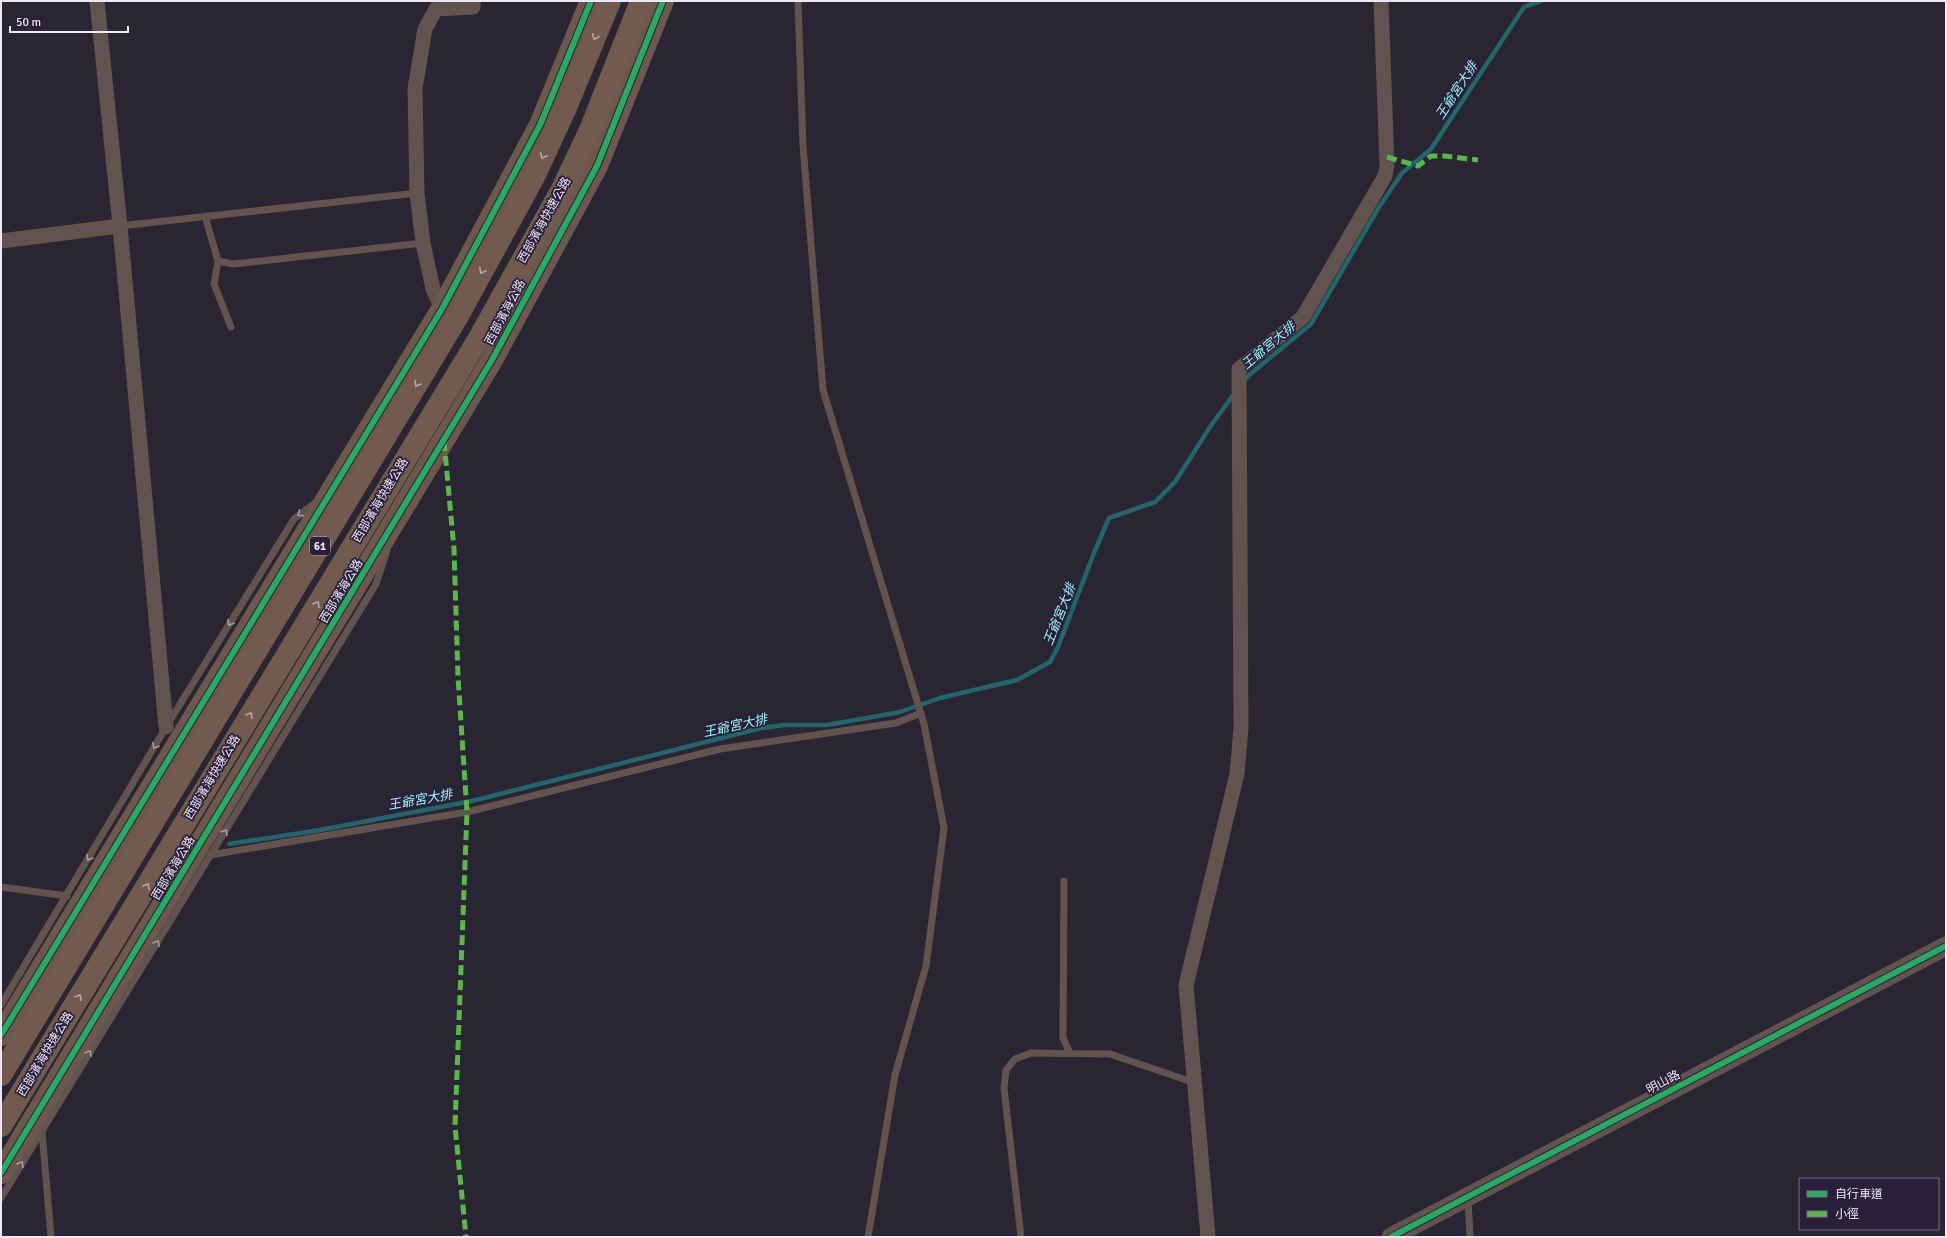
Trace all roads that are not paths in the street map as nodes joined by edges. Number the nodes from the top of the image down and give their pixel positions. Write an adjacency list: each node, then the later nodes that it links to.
1 (97, 1): 11 (street)
2 (473, 1): 9 (street)
3 (591, 1): 15 (main road, 61)
4 (610, 1): 29 (highway, 61, one-way to 29)
5 (641, 1): 31 (highway, 西部濱海快速公路 / 61, one-way to 5)
6 (663, 1): 18 (main road, 西部濱海公路)
7 (798, 1): 19 (lane)
8 (1381, 1): 30 (street)
9 (417, 192): 10 (lane); 13 (street)
10 (205, 216): 11 (lane); 14 (lane)
11 (120, 226): 12 (street); 20 (street)
12 (1, 241)
13 (423, 243): 14 (lane); 15 (street)
14 (218, 261): 16 (lane)
15 (442, 309): 17 (main road, 61)
16 (231, 326)
17 (331, 490): 20 (lane, one-way to 20); 27 (main road, 61)
18 (396, 520): 21 (lane, one-way to 18); 33 (main road, 西部濱海公路)
19 (921, 712): 21 (lane); 37 (lane)
20 (166, 727): 24 (lane, one-way to 24)
21 (210, 855): 32 (lane, one-way to 21)
22 (1064, 881): 28 (lane)
23 (1, 887): 24 (lane)
24 (67, 896): 26 (lane)
25 (1946, 946): 34 (street, 明山路)
26 (1, 1005)
27 (1, 1034)
28 (1070, 1053): 30 (lane); 38 (lane)
29 (1, 1075)
30 (1195, 1083): 39 (street)
31 (1, 1126)
32 (42, 1131): 35 (lane, one-way to 32); 36 (lane)
33 (1, 1172)
34 (1468, 1197): 40 (street, 明山路); 41 (lane)
35 (1, 1198)
36 (51, 1237)
37 (868, 1237)
38 (1021, 1237)
39 (1208, 1237)
40 (1391, 1237)
41 (1470, 1237)

